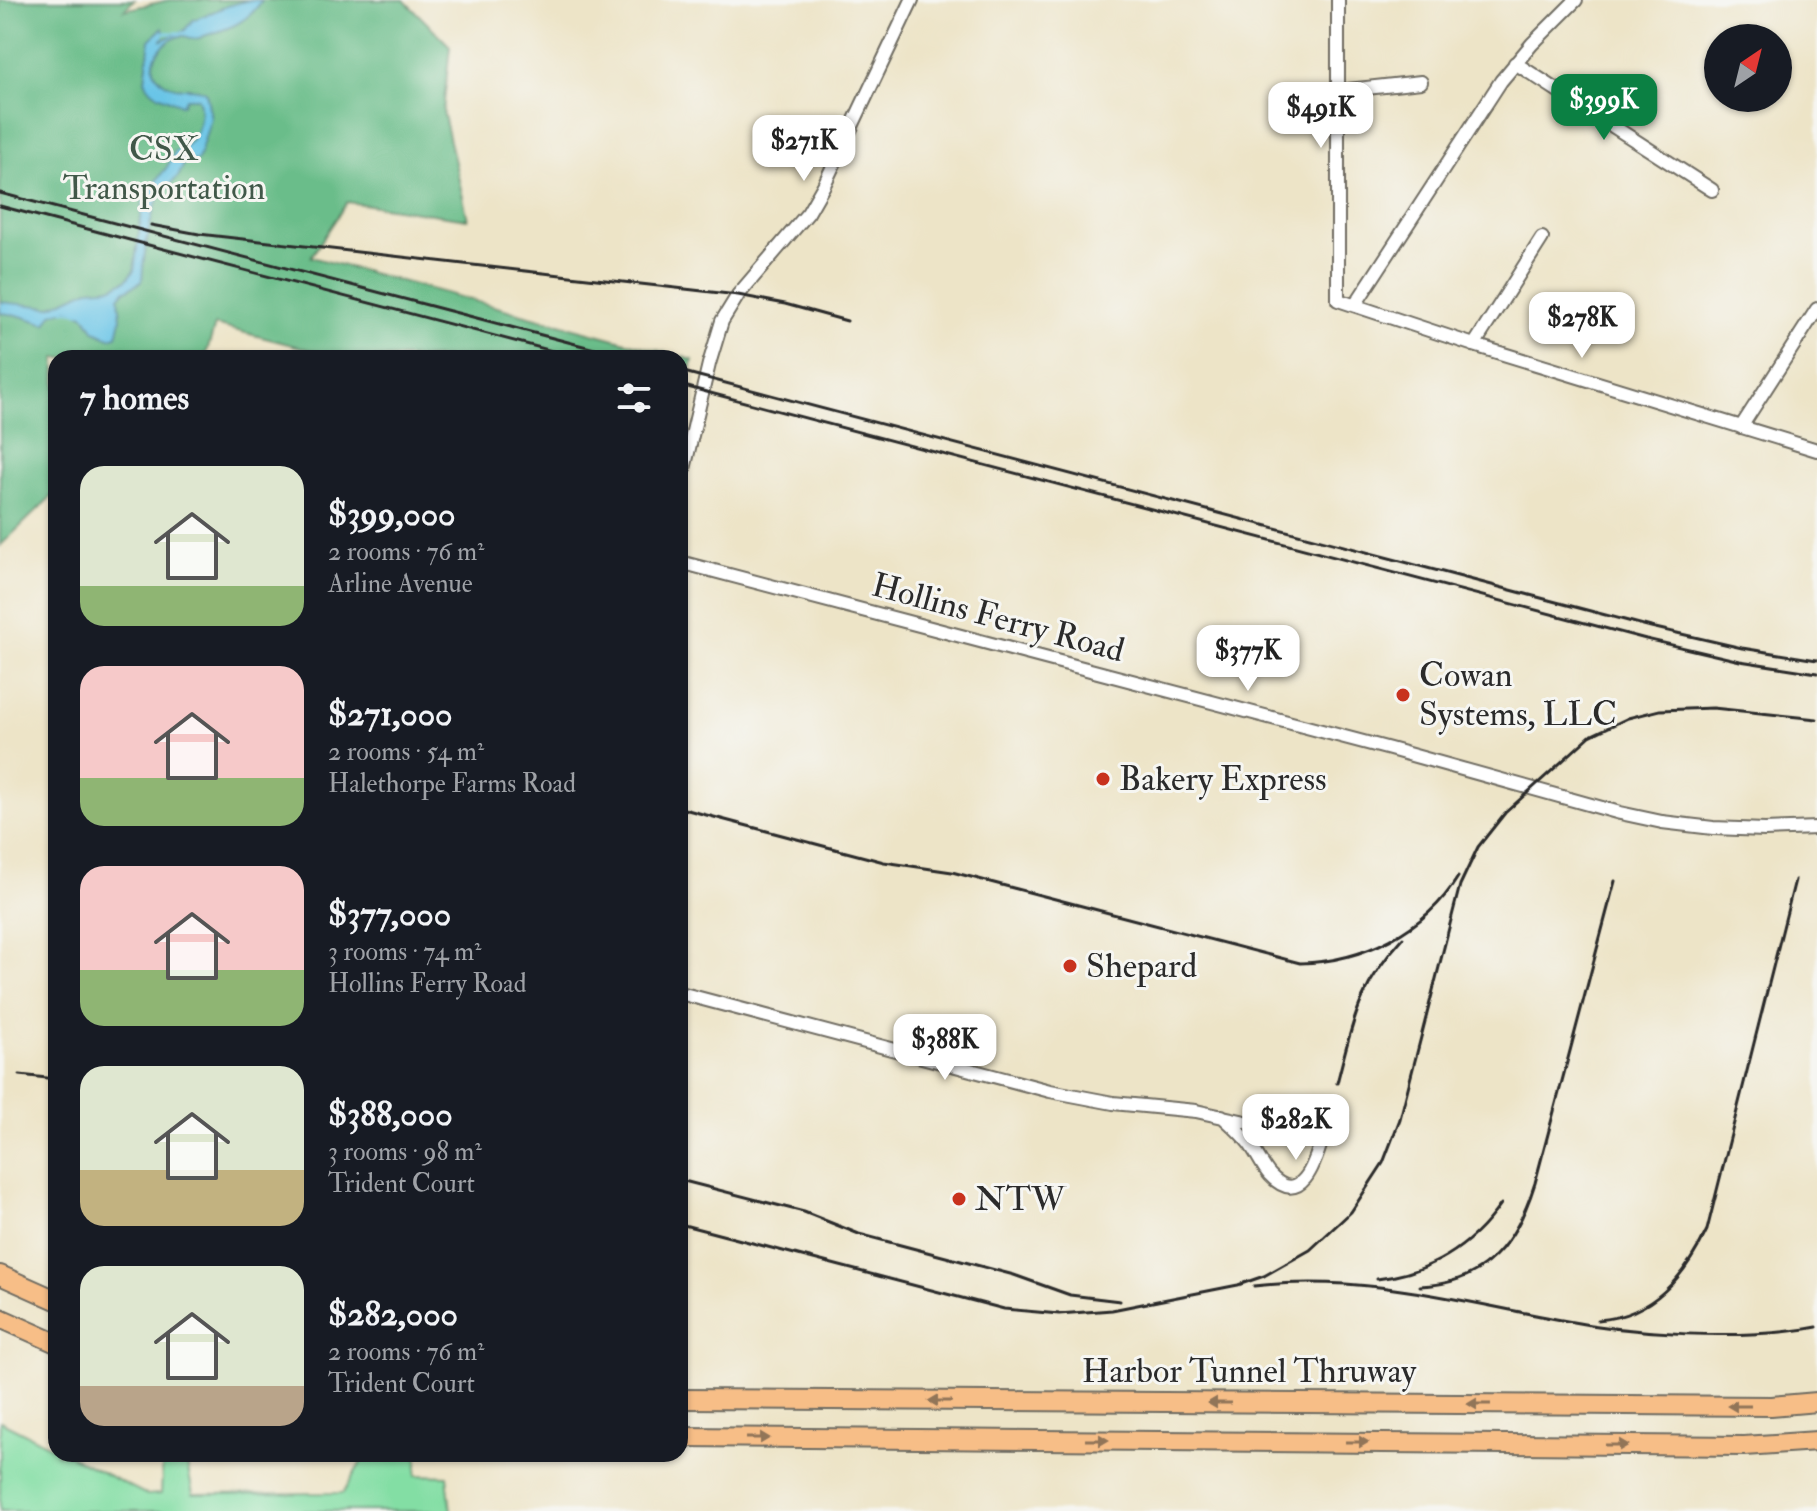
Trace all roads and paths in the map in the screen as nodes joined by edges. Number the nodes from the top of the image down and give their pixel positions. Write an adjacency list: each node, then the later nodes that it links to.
1 (912, 0): 14 (street)
2 (1338, 0): 6 (street)
3 (1576, 0): 4 (street)
4 (1515, 63): 7 (street); 9 (street)
5 (1421, 82): 6 (street)
6 (1339, 91): 9 (street)
7 (1712, 190)
8 (1542, 238): 11 (street)
9 (1355, 305): 11 (street)
10 (1817, 309): 12 (street)
11 (1474, 345): 12 (street)
12 (1741, 427): 13 (street)
13 (1817, 450)
14 (688, 452)
15 (688, 564): 16 (street, Hollins Ferry Road)
16 (1817, 828)
17 (688, 995): 18 (street)
18 (1222, 1116): 18 (street)
19 (0, 1275): 20 (highway)
20 (48, 1296)
21 (0, 1318): 22 (highway)
22 (48, 1339)
23 (688, 1399): 24 (highway, Harbor Tunnel Thruway, one-way to 23)
24 (1817, 1402)
25 (688, 1437): 26 (highway, Harbor Tunnel Thruway, one-way to 26)
26 (1817, 1441)

